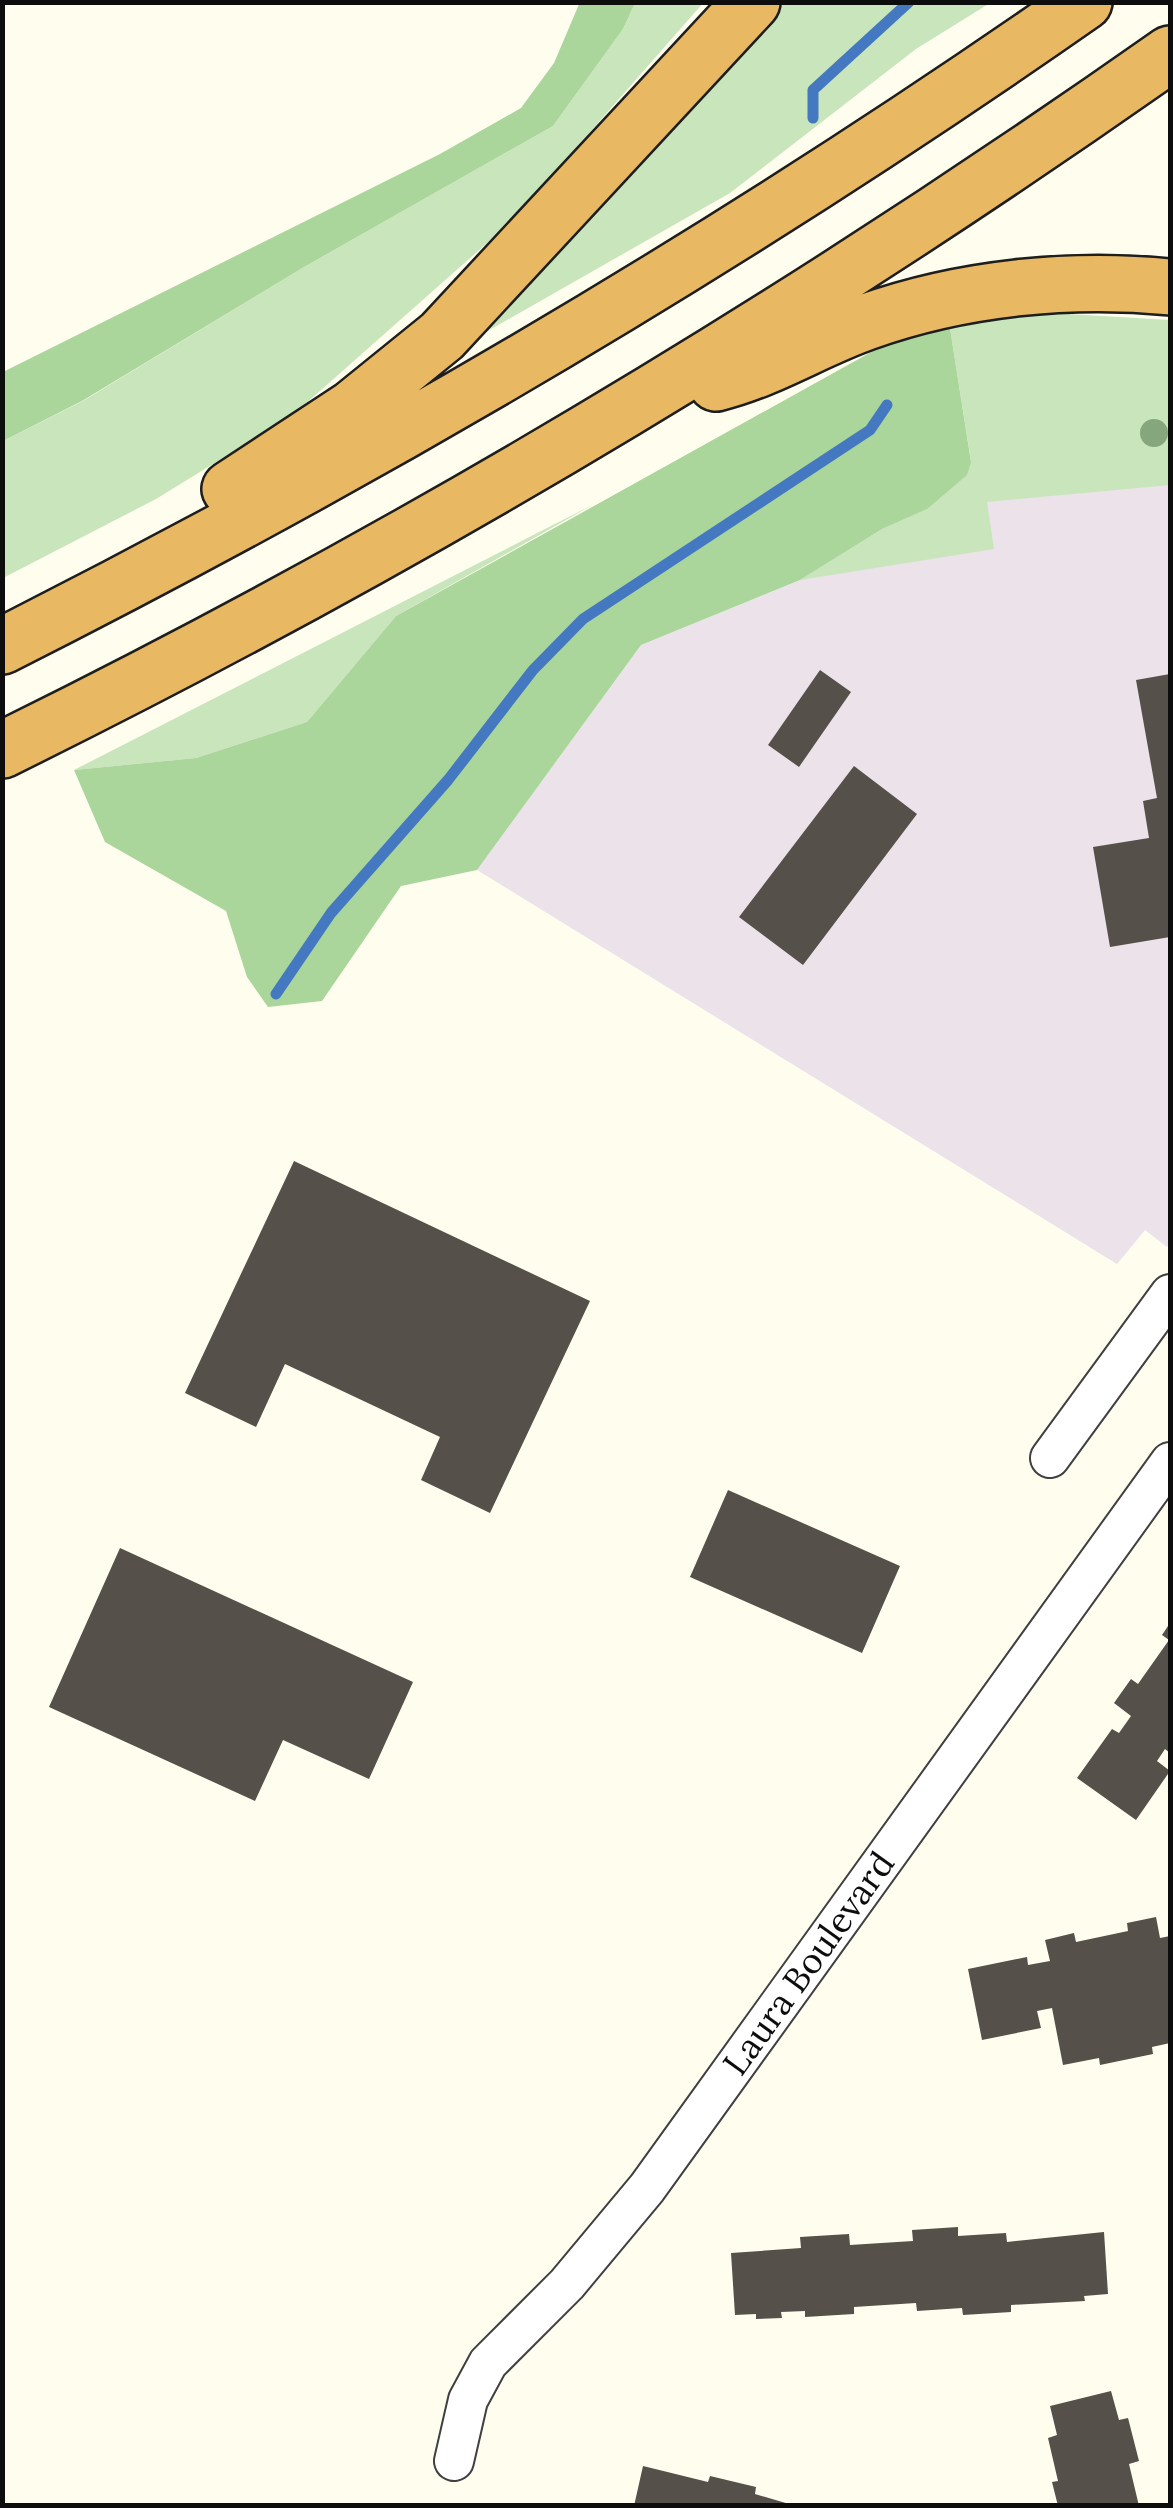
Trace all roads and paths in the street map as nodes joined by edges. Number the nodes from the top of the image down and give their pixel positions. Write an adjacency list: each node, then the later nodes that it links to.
1 (752, 2): 6 (highway)
2 (1084, 2): 6 (highway)
3 (1170, 54): 5 (highway)
4 (1170, 287): 5 (highway)
5 (650, 396): 8 (highway)
6 (56, 618): 7 (highway)
7 (2, 646)
8 (2, 750)
9 (1170, 1294): 10 (street)
10 (1050, 1458)
11 (1170, 1462): 12 (street, Laura Boulevard)
12 (454, 2462)

